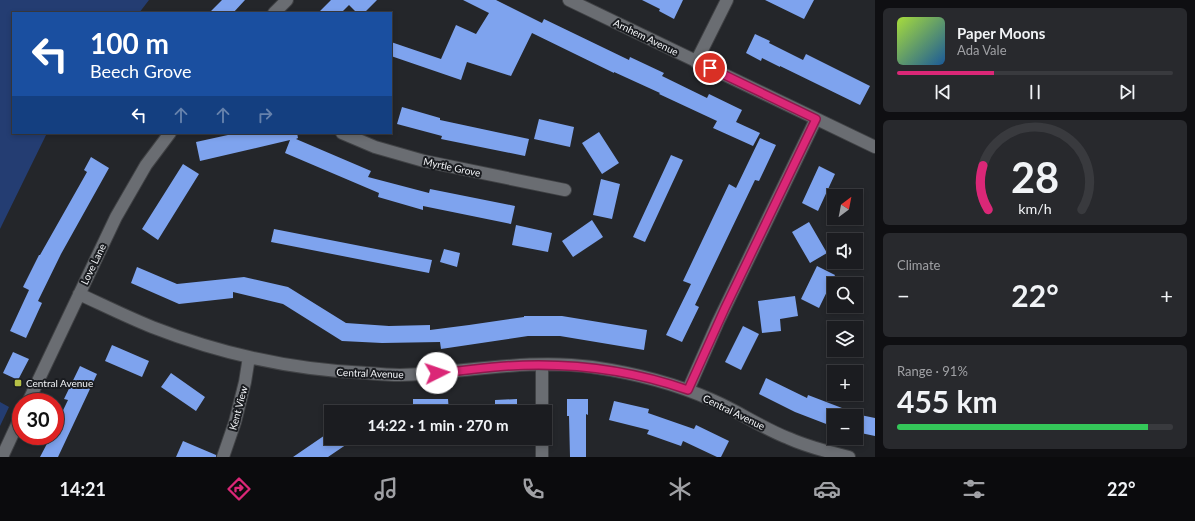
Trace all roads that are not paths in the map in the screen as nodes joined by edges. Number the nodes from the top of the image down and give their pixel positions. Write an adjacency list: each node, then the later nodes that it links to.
1 (287, 0): 4 (street)
2 (569, 0): 5 (street, Arnhem Avenue)
3 (727, 0): 5 (street)
4 (275, 12)
5 (696, 62): 6 (street, Arnhem Avenue)
6 (816, 119): 9 (street, Arnhem Avenue); 14 (street)
7 (169, 134): 11 (street, Love Lane)
8 (344, 134): 10 (street, Myrtle Grove)
9 (875, 147)
10 (564, 190)
11 (78, 294): 12 (street, Central Avenue); 15 (street, Love Lane)
12 (249, 358): 13 (street, Central Avenue); 20 (street, Kent View)
13 (542, 365): 14 (street, Central Avenue); 16 (street)
14 (688, 390): 22 (street, Central Avenue)
15 (32, 393)
16 (542, 405)
17 (12, 435): 19 (street)
18 (542, 445): 21 (street)
19 (2, 457)
20 (222, 457)
21 (542, 457)
22 (849, 457)

